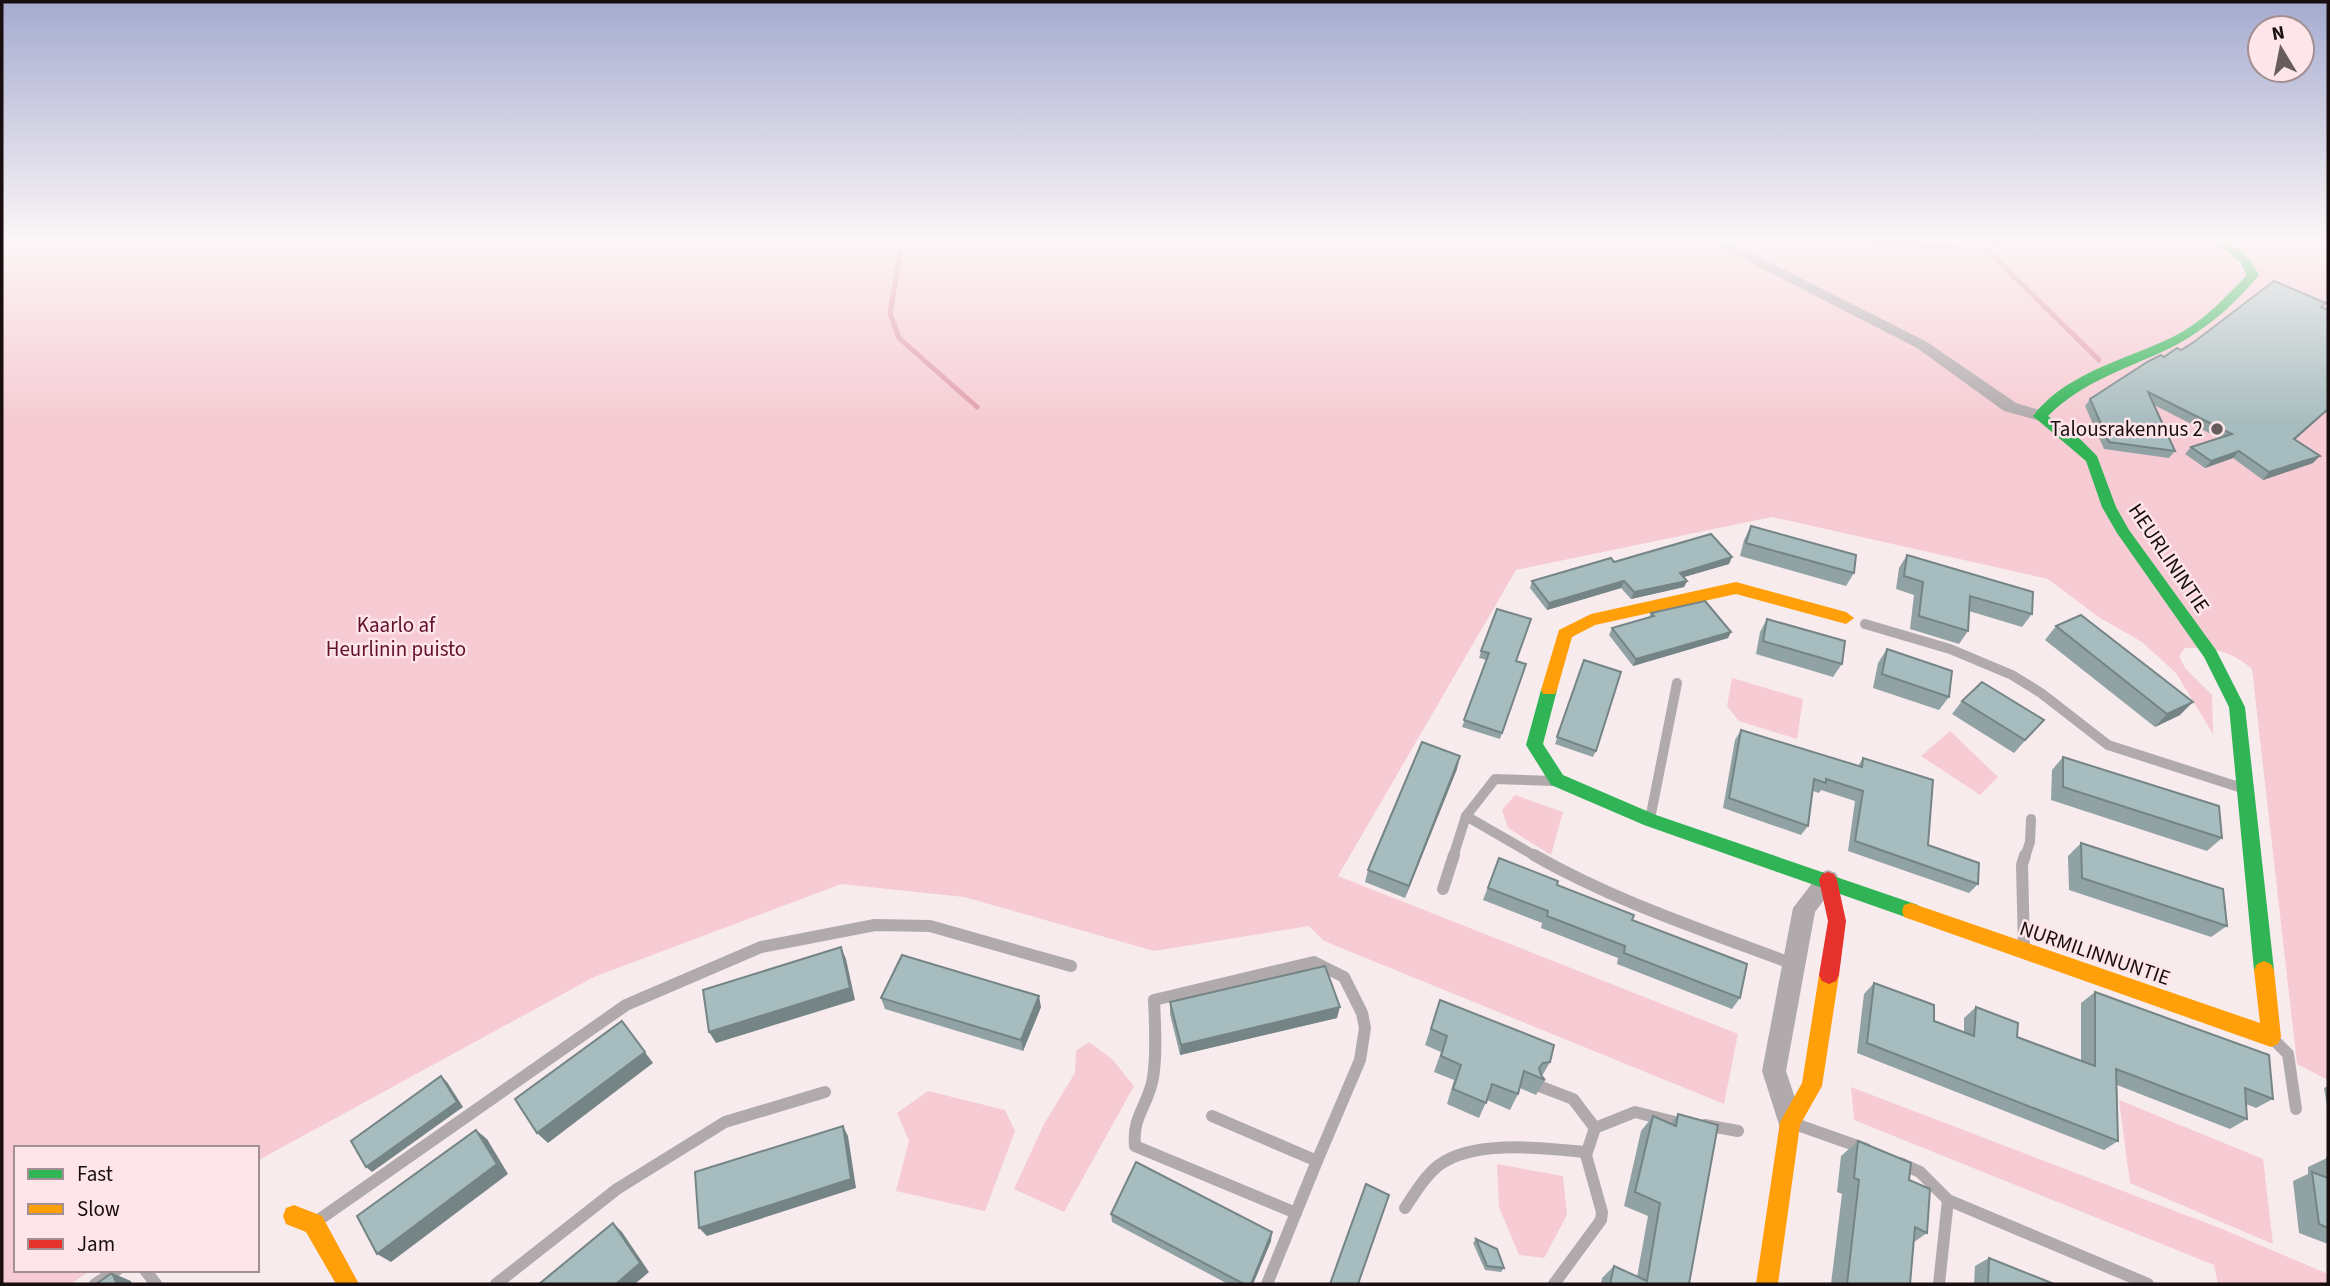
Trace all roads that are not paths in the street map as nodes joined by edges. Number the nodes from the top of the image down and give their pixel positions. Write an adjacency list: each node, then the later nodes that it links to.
1 (1839, 303): 3 (street)
2 (2224, 303): 3 (street)
3 (2040, 416): 8 (street, HEURLININTIE)
4 (1846, 618): 7 (street)
5 (1865, 624): 8 (lane)
6 (1677, 683): 11 (lane)
7 (1557, 780): 9 (lane); 11 (street, NURMILINNUNTIE)
8 (2247, 789): 17 (street)
9 (1466, 816): 13 (lane); 15 (lane)
10 (2031, 819): 14 (lane)
11 (1650, 820): 12 (street, NURMILINNUNTIE)
12 (1828, 880): 14 (street, NURMILINNUNTIE); 15 (street); 22 (street)
13 (1443, 889)
14 (2024, 951): 17 (street, NURMILINNUNTIE)
15 (1794, 964): 22 (street)
16 (1071, 966): 31 (lane)
17 (2271, 1037): 20 (lane)
18 (1539, 1086): 23 (lane)
19 (825, 1093): 35 (lane)
20 (2296, 1109)
21 (1212, 1116): 26 (lane)
22 (1790, 1122): 27 (lane); 38 (street)
23 (1595, 1128): 24 (lane); 25 (lane)
24 (1738, 1131)
25 (1585, 1152): 28 (lane); 37 (lane)
26 (1317, 1161): 29 (lane); 29 (lane)
27 (1948, 1200): 39 (lane); 40 (lane)
28 (1405, 1208)
29 (1296, 1213): 36 (lane)
30 (294, 1216): 31 (street)
31 (314, 1224): 34 (street)
32 (114, 1272): 33 (lane)
33 (96, 1284)
34 (348, 1284)
35 (496, 1284)
36 (1267, 1284)
37 (1554, 1284)
38 (1766, 1284)
39 (1939, 1284)
40 (2148, 1284)

